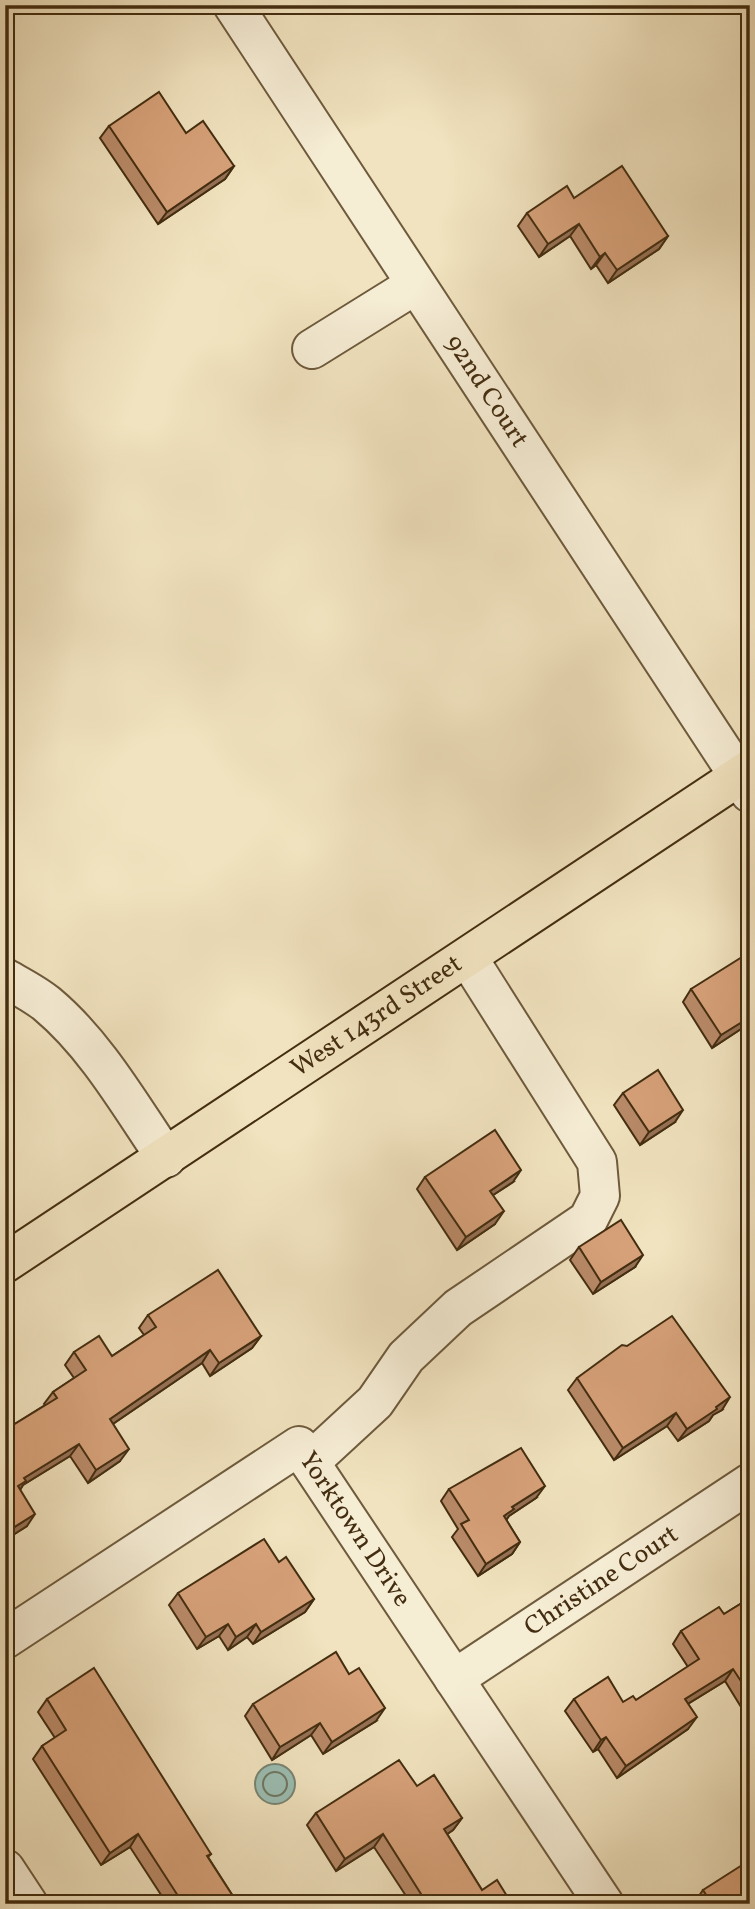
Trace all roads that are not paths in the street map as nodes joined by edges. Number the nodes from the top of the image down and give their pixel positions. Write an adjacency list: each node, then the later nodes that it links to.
1 (233, 5): 2 (street, 92nd Court)
2 (415, 285): 3 (street); 4 (street, 92nd Court)
3 (312, 348)
4 (745, 780): 5 (main road, West 143rd Street)
5 (468, 958): 7 (main road, West 143rd Street); 9 (street)
6 (5, 978): 7 (street)
7 (166, 1158): 8 (main road, West 143rd Street)
8 (5, 1264)
9 (310, 1462): 11 (street, Yorktown Drive); 12 (street, Yorktown Drive)
10 (750, 1483): 12 (street, Christine Court)
11 (5, 1639)
12 (454, 1679): 15 (street, Yorktown Drive)
13 (5, 1869): 14 (street)
14 (29, 1904)
15 (604, 1904)

